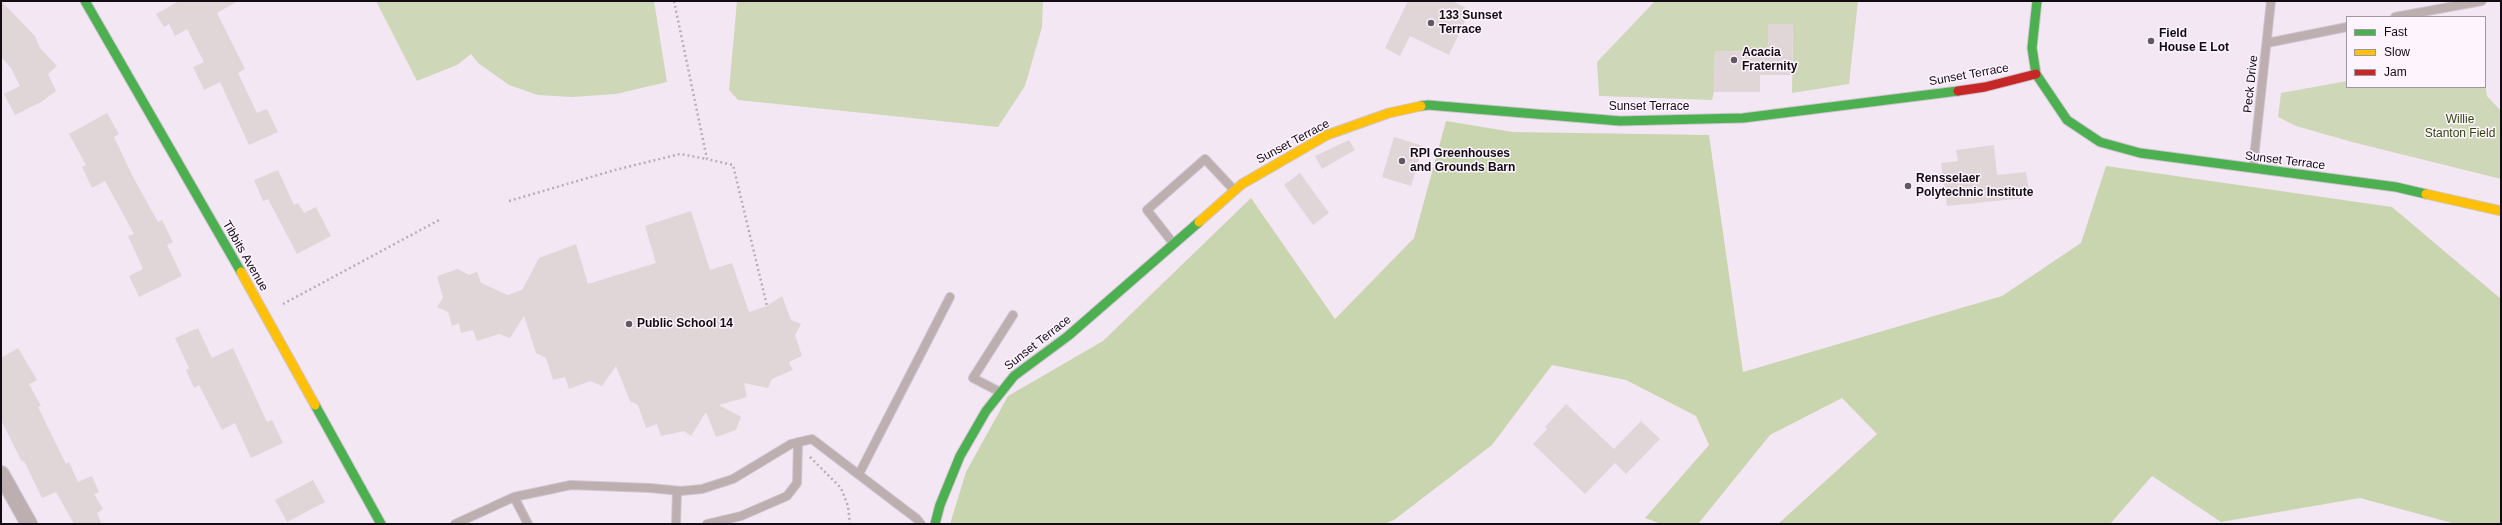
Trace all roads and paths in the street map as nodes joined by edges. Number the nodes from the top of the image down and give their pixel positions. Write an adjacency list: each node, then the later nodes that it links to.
1 (85, 1): 29 (street, Tibbits Avenue)
2 (674, 1): 10 (path)
3 (2037, 1): 9 (street)
4 (2271, 1): 8 (lane, Peck Drive)
5 (2482, 1): 6 (lane)
6 (2400, 16)
7 (2346, 27): 8 (lane)
8 (2267, 43): 11 (lane, Peck Drive)
9 (2036, 74): 11 (street, Sunset Terrace); 12 (street, Sunset Terrace)
10 (707, 159): 13 (path); 19 (path)
11 (2253, 169): 14 (street, Sunset Terrace)
12 (1234, 191): 16 (street, Sunset Terrace); 16 (lane)
13 (509, 201)
14 (2501, 211)
15 (441, 219): 18 (path)
16 (1174, 244): 21 (street, Sunset Terrace)
17 (950, 297): 25 (lane)
18 (280, 305)
19 (767, 306)
20 (1013, 315): 21 (lane)
21 (1001, 392): 36 (street, Sunset Terrace)
22 (798, 442): 25 (lane); 26 (lane); 33 (lane)
23 (810, 457): 34 (path)
24 (1, 474): 28 (street)
25 (859, 474): 35 (lane)
26 (677, 491): 27 (lane); 32 (lane)
27 (514, 497): 30 (lane); 31 (lane)
28 (28, 524)
29 (381, 524)
30 (455, 524)
31 (528, 524)
32 (676, 524)
33 (707, 524)
34 (850, 524)
35 (921, 524)
36 (935, 524)

